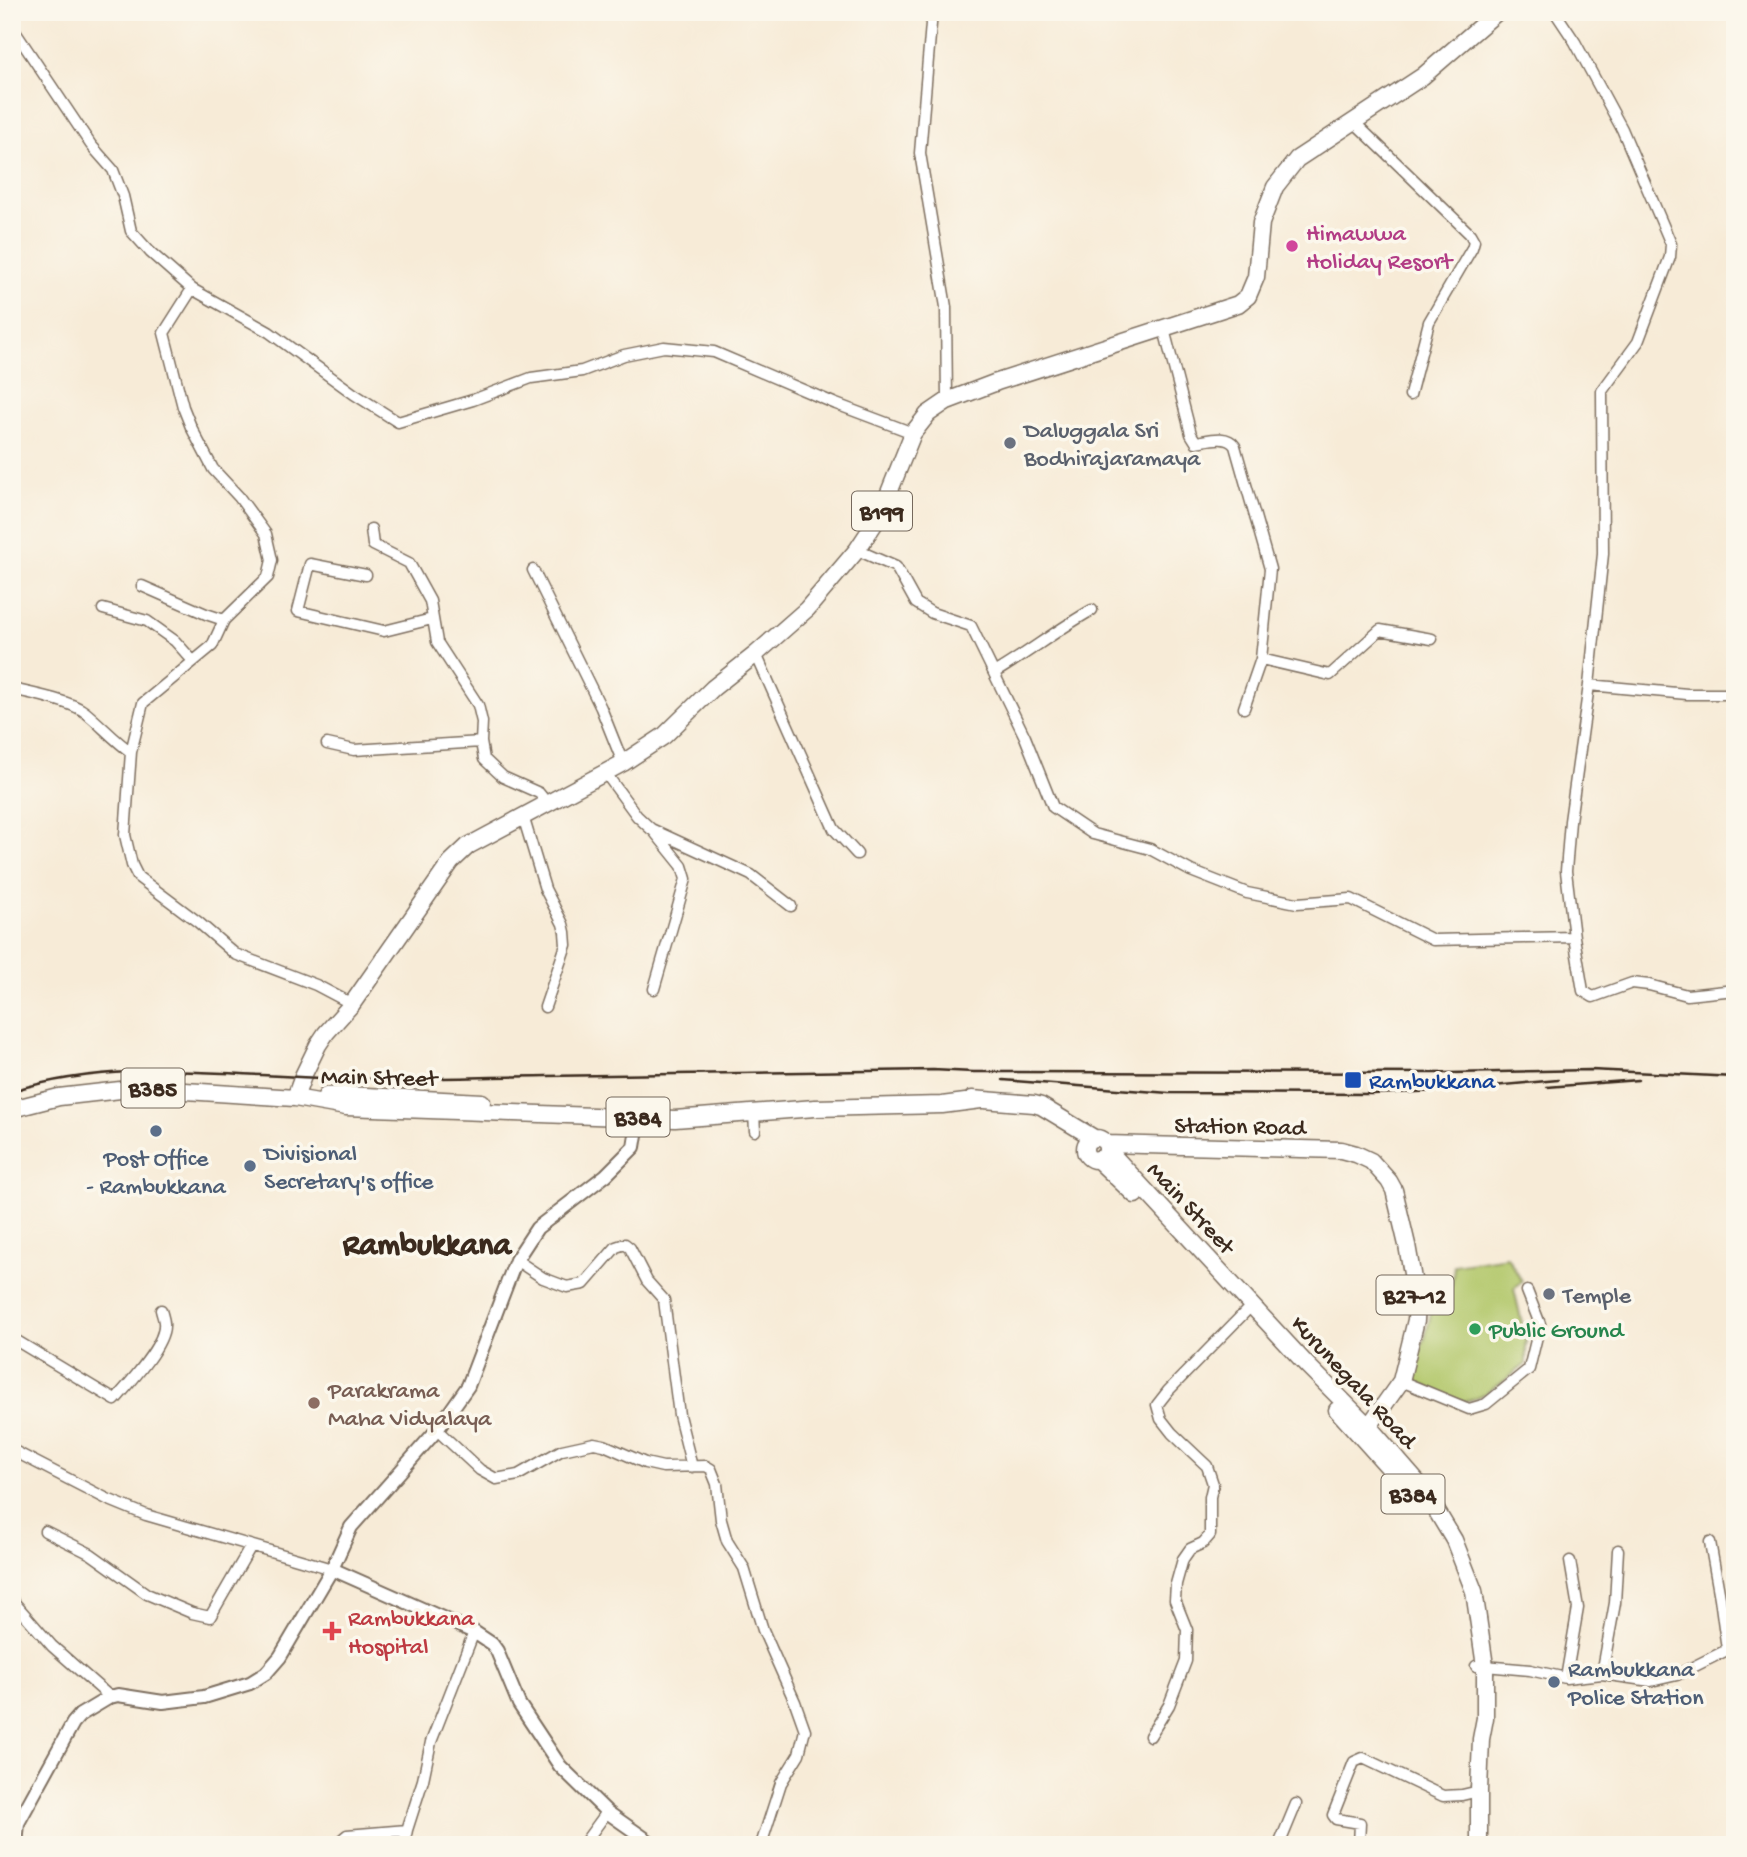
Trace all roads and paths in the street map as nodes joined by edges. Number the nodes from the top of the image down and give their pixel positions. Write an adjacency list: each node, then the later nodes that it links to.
1 (932, 12): 9 (street)
2 (1497, 12): 5 (main road, B199)
3 (1555, 12): 25 (street)
4 (12, 27): 6 (street)
5 (1354, 122): 7 (main road, B199); 8 (street)
6 (192, 289): 10 (street); 19 (street)
7 (1164, 329): 9 (main road, B199); 22 (street)
8 (1410, 395)
9 (947, 401): 10 (main road, B199)
10 (913, 433): 12 (main road, B199)
11 (371, 529): 18 (street)
12 (857, 550): 21 (main road, B199); 24 (street)
13 (533, 570): 32 (street)
14 (366, 575): 18 (street)
15 (142, 586): 19 (street)
16 (103, 609): 23 (street)
17 (1092, 610): 24 (street)
18 (432, 619): 29 (street)
19 (224, 620): 23 (street)
20 (1432, 639): 22 (street)
21 (756, 654): 32 (main road, B199); 37 (street)
22 (1261, 659): 28 (street)
23 (193, 662): 31 (street)
24 (994, 673): 39 (street)
25 (1589, 685): 27 (street); 39 (street)
26 (12, 689): 31 (street)
27 (1735, 694)
28 (1244, 708)
29 (481, 741): 30 (street); 34 (street)
30 (327, 744)
31 (131, 752): 42 (street)
32 (623, 763): 33 (main road, B199)
33 (604, 771): 34 (main road, B199); 36 (street)
34 (547, 803): 35 (main road, B199)
35 (523, 816): 42 (main road, B199); 43 (street)
36 (651, 828): 38 (street); 40 (street)
37 (857, 854)
38 (791, 906)
39 (1574, 937): 41 (street)
40 (654, 989)
41 (1735, 990)
42 (352, 1004): 44 (main road, B199)
43 (545, 1007)
44 (295, 1098): 46 (main road, B385); 47 (main road, Main Street / B384)
45 (981, 1100): 47 (main road, Main Street / B384); 48 (main road, Main Street / B384); 50 (main road, Main Street / B384)
46 (12, 1109)
47 (640, 1114): 48 (main road, Main Street / B384); 51 (street)
48 (754, 1114): 49 (street)
49 (755, 1131)
50 (1098, 1148): 53 (main road, Main Street / B384); 56 (main road, Station Road / B27-12)
51 (516, 1260): 57 (street); 60 (street)
52 (1527, 1291): 56 (street)
53 (1246, 1303): 58 (main road, Kurunegala Road / B384); 74 (street)
54 (161, 1310): 55 (street)
55 (12, 1338)
56 (1401, 1381): 58 (main road, B27-12)
57 (437, 1430): 60 (street); 66 (street)
58 (1365, 1431): 70 (main road, Kurunegala Road / B384)
59 (12, 1450): 63 (street)
60 (692, 1467): 84 (street)
61 (45, 1531): 63 (street)
62 (1710, 1542): 69 (street)
63 (251, 1546): 66 (street)
64 (1618, 1550): 71 (street)
65 (1570, 1561): 72 (street)
66 (332, 1569): 68 (street); 73 (street)
67 (12, 1600): 73 (street)
68 (474, 1632): 77 (street); 78 (street)
69 (1731, 1647): 71 (street)
70 (1480, 1666): 72 (street); 75 (main road, Kurunegala Road / B384)
71 (1602, 1674): 72 (street)
72 (1566, 1678)
73 (110, 1697): 79 (street)
74 (1150, 1736)
75 (1479, 1791): 86 (street); 87 (main road, Kurunegala Road / B384)
76 (1296, 1804): 85 (street)
77 (607, 1812): 82 (street); 83 (street)
78 (407, 1830): 80 (street); 81 (street)
79 (16, 1845)
80 (335, 1845)
81 (404, 1845)
82 (583, 1845)
83 (654, 1845)
84 (761, 1845)
85 (1279, 1845)
86 (1359, 1845)
87 (1479, 1845)

